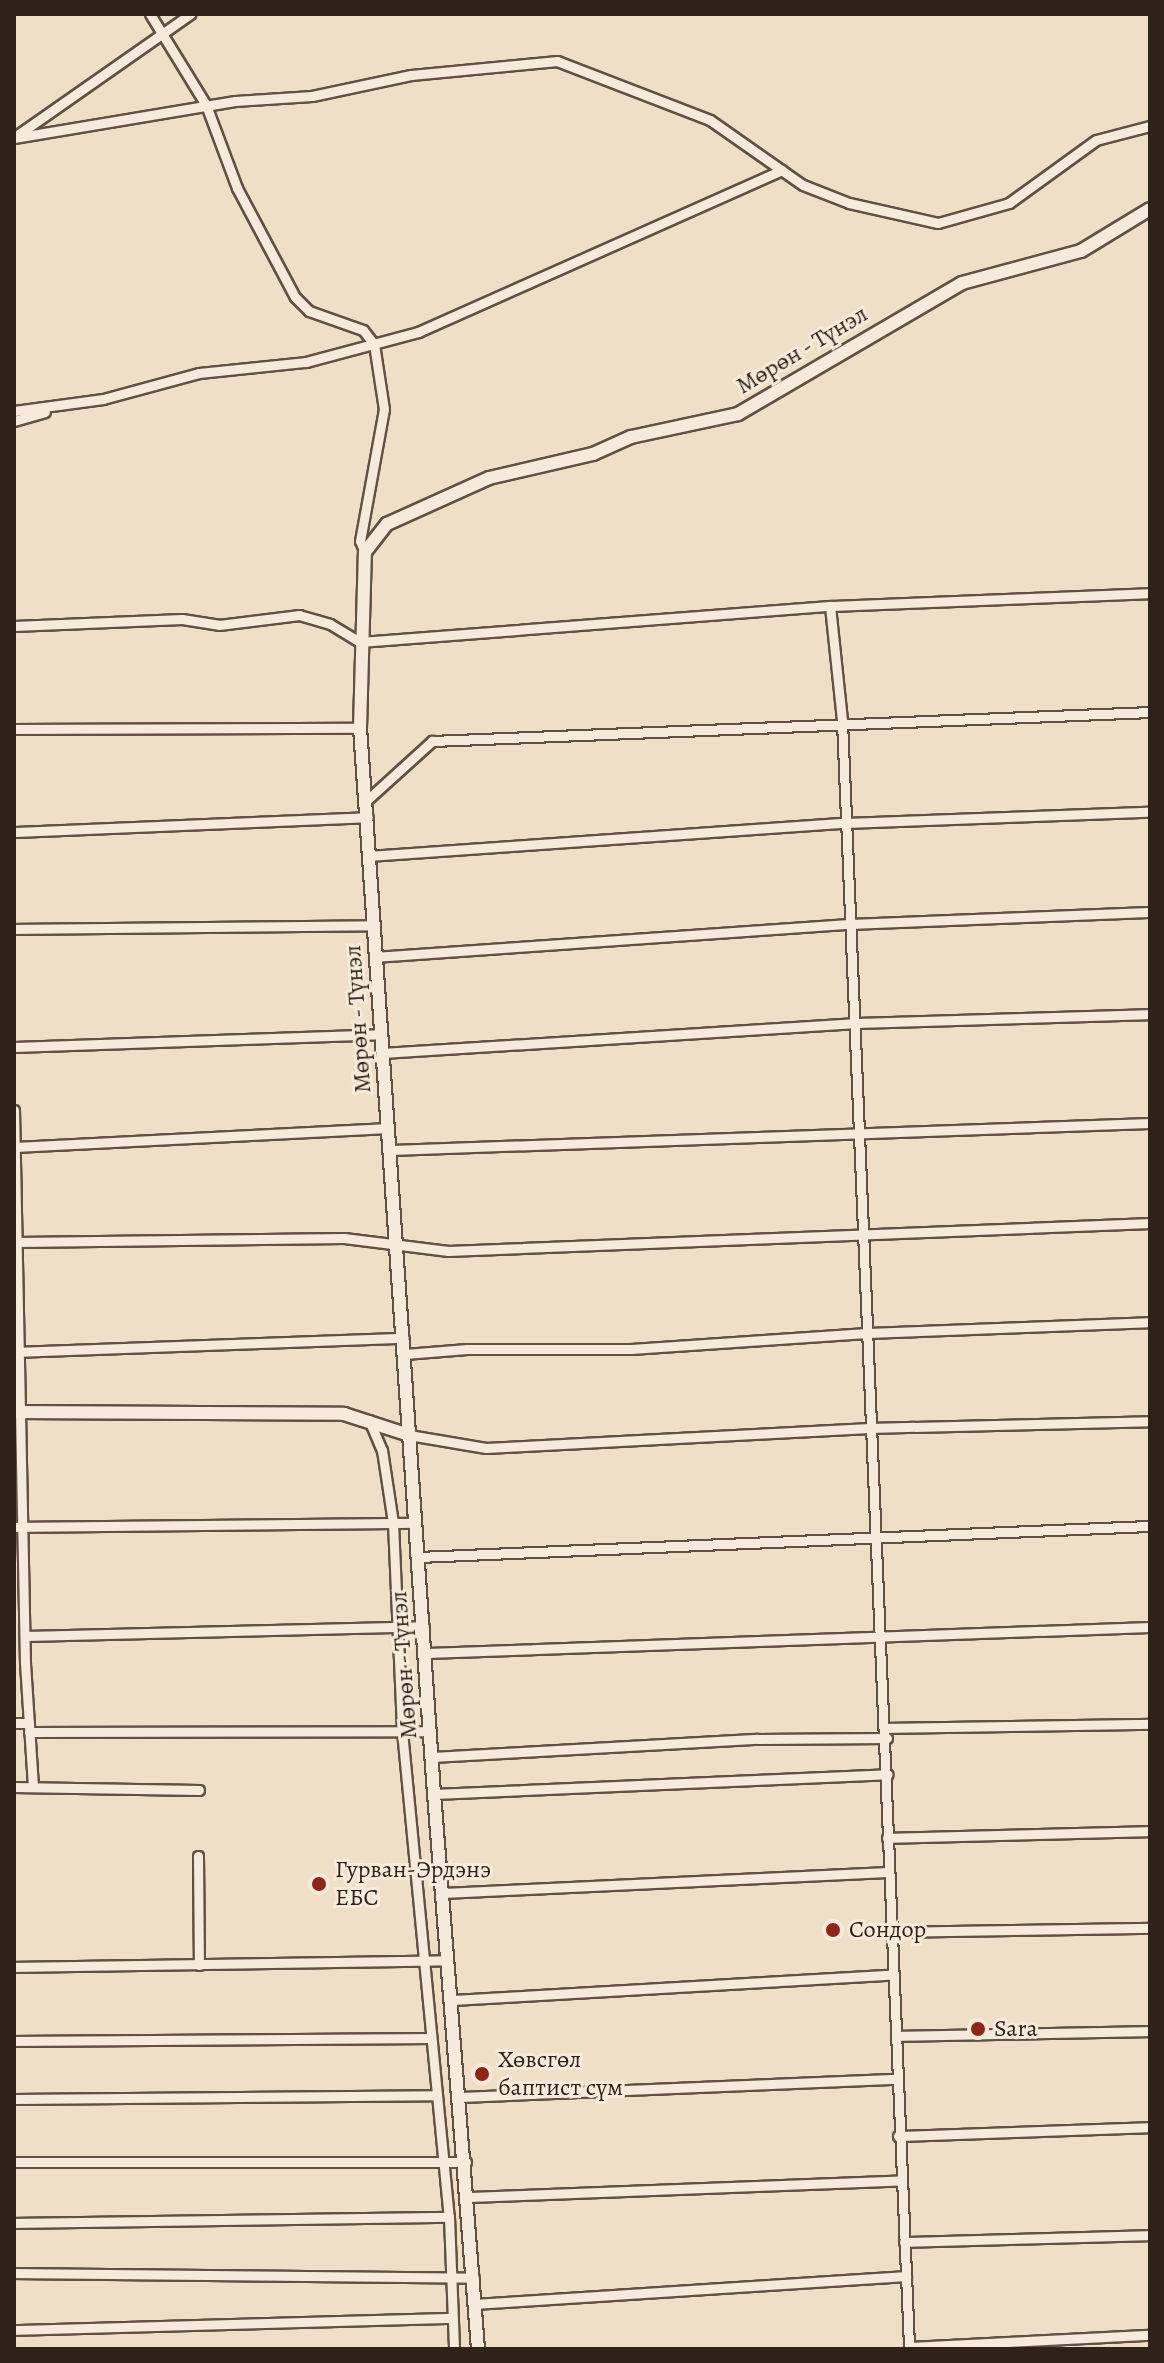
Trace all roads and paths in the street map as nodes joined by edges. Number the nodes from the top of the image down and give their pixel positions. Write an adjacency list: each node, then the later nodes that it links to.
1 (150, 14): 3 (street)
2 (190, 14): 3 (street)
3 (165, 31): 4 (street); 6 (street)
4 (206, 105): 6 (street); 7 (street); 9 (street)
5 (1150, 126): 7 (street)
6 (14, 138)
7 (782, 170): 9 (street)
8 (1150, 209): 13 (street, Мөрөн - Түнэл)
9 (374, 344): 10 (street); 13 (street)
10 (81, 402): 11 (street); 12 (street)
11 (14, 411)
12 (14, 421)
13 (365, 552): 17 (street, Мөрөн - Түнэл)
14 (1150, 593): 15 (street)
15 (830, 606): 17 (street); 19 (street)
16 (14, 626): 17 (street)
17 (360, 642): 20 (street, Мөрөн - Түнэл)
18 (1150, 712): 19 (street)
19 (842, 721): 22 (street); 25 (street)
20 (360, 728): 21 (street); 22 (street, Мөрөн - Түнэл)
21 (14, 729)
22 (367, 800): 24 (street, Мөрөн - Түнэл)
23 (1150, 812): 25 (street)
24 (368, 817): 26 (street); 27 (street, Мөрөн - Түнэл)
25 (843, 823): 27 (street); 29 (street)
26 (14, 832)
27 (369, 856): 30 (street, Мөрөн - Түнэл)
28 (1150, 912): 29 (street)
29 (848, 924): 32 (street); 34 (street)
30 (373, 925): 31 (street); 32 (street, Мөрөн - Түнэл)
31 (14, 929)
32 (375, 957): 35 (street, Мөрөн - Түнэл)
33 (1150, 1014): 34 (street)
34 (853, 1023): 37 (street); 41 (street)
35 (381, 1034): 36 (street); 37 (street, Мөрөн - Түнэл)
36 (14, 1047)
37 (382, 1053): 40 (street, Мөрөн - Түнэл)
38 (14, 1110): 42 (street)
39 (1150, 1123): 41 (street)
40 (389, 1128): 42 (street); 43 (street, Мөрөн - Түнэл)
41 (857, 1134): 43 (street); 46 (street)
42 (15, 1147): 44 (street)
43 (391, 1150): 48 (street, Мөрөн - Түнэл)
44 (15, 1186): 47 (street)
45 (1150, 1223): 46 (street)
46 (862, 1236): 48 (street); 51 (street)
47 (17, 1242): 48 (street); 49 (street)
48 (396, 1245): 52 (street, Мөрөн - Түнэл)
49 (16, 1287): 53 (street)
50 (1150, 1322): 51 (street)
51 (866, 1333): 54 (street); 58 (street)
52 (404, 1338): 53 (street); 54 (street, Мөрөн - Түнэл)
53 (17, 1352): 55 (street)
54 (405, 1354): 59 (street, Мөрөн - Түнэл)
55 (18, 1412): 56 (street); 63 (street)
56 (369, 1420): 59 (street); 60 (street)
57 (1150, 1421): 58 (street)
58 (869, 1428): 59 (street); 64 (street)
59 (409, 1435): 61 (street, Мөрөн - Түнэл)
60 (393, 1523): 61 (street); 63 (street); 68 (street)
61 (414, 1523): 65 (street, Мөрөн - Түнэл)
62 (1150, 1526): 64 (street)
63 (19, 1527): 70 (street)
64 (874, 1539): 65 (street); 71 (street)
65 (418, 1557): 67 (street, Мөрөн - Түнэл)
66 (14, 1626): 70 (street)
67 (424, 1626): 68 (street); 72 (street, Мөрөн - Түнэл)
68 (398, 1627): 70 (street); 77 (street)
69 (1150, 1627): 71 (street)
70 (26, 1631): 73 (street)
71 (879, 1639): 72 (street); 79 (street)
72 (427, 1653): 78 (street, Мөрөн - Түнэл)
73 (19, 1663): 76 (street)
74 (14, 1723): 76 (street)
75 (1150, 1724): 79 (street)
76 (29, 1728): 77 (street); 83 (street)
77 (402, 1731): 78 (street); 93 (street)
78 (431, 1731): 80 (street, Мөрөн - Түнэл)
79 (886, 1733): 80 (street); 81 (street)
80 (432, 1757): 85 (street, Мөрөн - Түнэл)
81 (888, 1774): 85 (street); 87 (street)
82 (14, 1787): 83 (street)
83 (33, 1787): 84 (street)
84 (199, 1790)
85 (434, 1794): 90 (street, Мөрөн - Түнэл)
86 (1150, 1831): 87 (street)
87 (887, 1838): 89 (street)
88 (198, 1856): 95 (street)
89 (889, 1872): 90 (street); 92 (street)
90 (442, 1893): 94 (street, Мөрөн - Түнэл)
91 (1150, 1928): 92 (street)
92 (891, 1932): 97 (street)
93 (426, 1960): 94 (street); 95 (street); 101 (street)
94 (447, 1960): 98 (street, Мөрөн - Түнэл)
95 (199, 1965): 96 (street)
96 (14, 1967)
97 (893, 1975): 98 (street); 100 (street)
98 (453, 2000): 105 (street, Мөрөн - Түнэл)
99 (1150, 2031): 100 (street)
100 (896, 2036): 103 (street)
101 (430, 2038): 102 (street); 104 (street)
102 (14, 2041)
103 (897, 2079): 105 (street); 108 (street)
104 (435, 2095): 106 (street); 111 (street)
105 (461, 2097): 110 (street, Мөрөн - Түнэл)
106 (14, 2099)
107 (1150, 2127): 108 (street)
108 (898, 2136): 112 (street)
109 (14, 2162): 111 (street)
110 (466, 2162): 111 (street); 113 (street, Мөрөн - Түнэл)
111 (443, 2164): 114 (street)
112 (902, 2180): 113 (street); 117 (street)
113 (468, 2197): 121 (street, Мөрөн - Түнэл)
114 (449, 2217): 115 (street); 119 (street)
115 (14, 2223)
116 (1150, 2235): 117 (street)
117 (904, 2242): 120 (street)
118 (14, 2273): 119 (street)
119 (450, 2276): 121 (street); 123 (street)
120 (906, 2276): 122 (street); 126 (street)
121 (474, 2278): 122 (street, Мөрөн - Түнэл)
122 (475, 2304): 128 (street, Мөрөн - Түнэл)
123 (451, 2318): 124 (street); 127 (street)
124 (14, 2330)
125 (1150, 2335): 126 (street)
126 (909, 2348)
127 (454, 2349)
128 (478, 2349)

